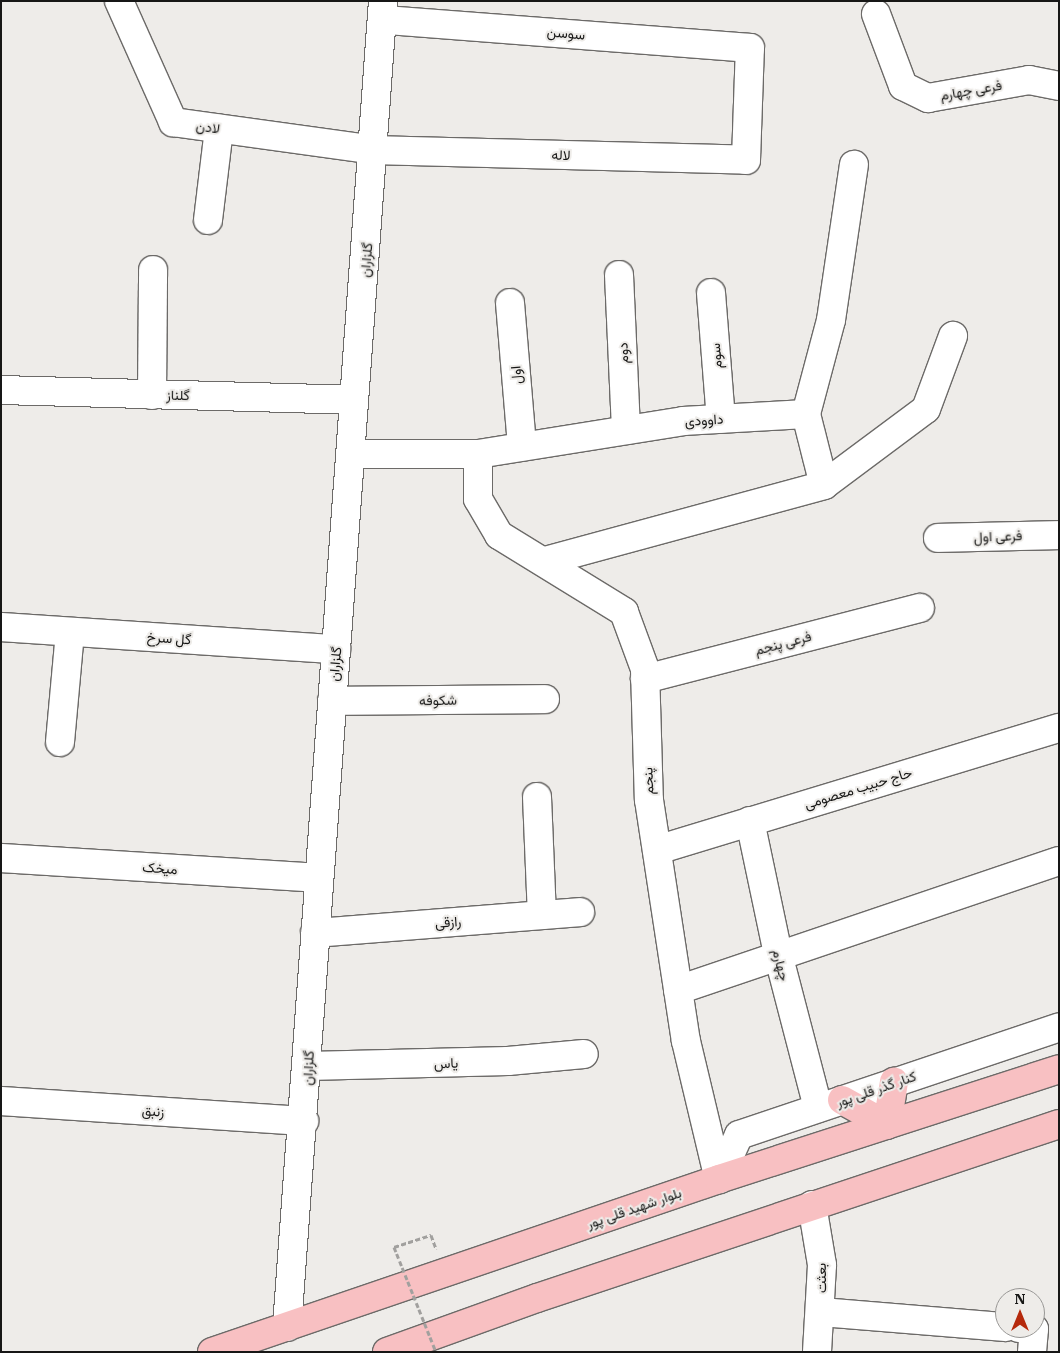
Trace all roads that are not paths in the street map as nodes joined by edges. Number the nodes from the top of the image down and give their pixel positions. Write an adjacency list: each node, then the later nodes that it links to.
1 (120, 1): 5 (street, لادن)
2 (383, 11): 6 (street, گلزاران); 7 (street, سوسن)
3 (876, 14): 4 (street, فرعی چهارم)
4 (1059, 86)
5 (219, 129): 6 (street, لادن); 9 (street)
6 (375, 150): 7 (street, لاله); 17 (street, گلزاران)
7 (746, 160)
8 (854, 165): 18 (street)
9 (208, 220)
10 (153, 270): 16 (street)
11 (620, 275): 20 (street, دوم)
12 (711, 293): 19 (street, سوم)
13 (510, 303): 21 (street, اول)
14 (952, 336): 24 (street)
15 (1, 390): 16 (street, گلناز)
16 (152, 395): 17 (street, گلناز)
17 (354, 400): 22 (street, گلزاران)
18 (806, 414): 19 (street, داوودی); 24 (street)
19 (721, 419): 20 (street, داوودی)
20 (626, 430): 21 (street, داوودی)
21 (522, 447): 23 (street, داوودی)
22 (351, 454): 23 (street, داوودی); 31 (street, گلزاران)
23 (478, 454): 27 (street, پنجم)
24 (824, 485): 27 (street)
25 (1059, 534): 26 (street, فرعی اول)
26 (938, 538)
27 (545, 561): 32 (street, پنجم)
28 (920, 608): 32 (street, فرعی پنجم)
29 (1, 627): 30 (street, گل سرخ)
30 (70, 632): 31 (street, گل سرخ); 36 (street)
31 (336, 649): 34 (street, گلزاران)
32 (645, 679): 39 (street, پنجم)
33 (545, 699): 34 (street, شکوفه)
34 (332, 701): 42 (street, گلزاران)
35 (1059, 728): 38 (street, حاج حبیب معصومی)
36 (60, 742)
37 (537, 797): 44 (street)
38 (750, 821): 39 (street, حاج حبیب معصومی); 46 (street, چهارم)
39 (657, 850): 47 (street, پنجم)
40 (1, 858): 42 (street, میخک)
41 (1059, 861): 46 (street)
42 (318, 878): 45 (street, گلزاران)
43 (580, 912): 44 (street, رازقی)
44 (542, 915): 45 (street, رازقی)
45 (315, 932): 50 (street, گلزاران)
46 (778, 954): 47 (street); 54 (street, چهارم)
47 (678, 990): 58 (street, پنجم)
48 (1059, 1027): 52 (street, کنار گذر قلی پور)
49 (584, 1054): 50 (street, یاس)
50 (308, 1066): 55 (street, گلزاران)
51 (1059, 1069): 57 (highway, بلوار شهید قلی پور)
52 (894, 1082): 54 (street, کنار گذر قلی پور); 57 (highway)
53 (1, 1102): 55 (street, زنبق)
54 (830, 1104): 57 (highway); 58 (street, کنار گذر قلی پور)
55 (304, 1121): 62 (street, گلزاران)
56 (1059, 1124): 59 (highway)
57 (887, 1126): 58 (highway, بلوار شهید قلی پور)
58 (719, 1179): 62 (highway, بلوار شهید قلی پور)
59 (812, 1205): 60 (street, بعثت); 65 (highway)
60 (821, 1312): 61 (street); 66 (street, بعثت)
61 (995, 1326)
62 (287, 1327): 64 (highway, بلوار شهید قلی پور)
63 (1033, 1338): 67 (street)
64 (212, 1352)
65 (387, 1352)
66 (817, 1352)
67 (1032, 1352)

